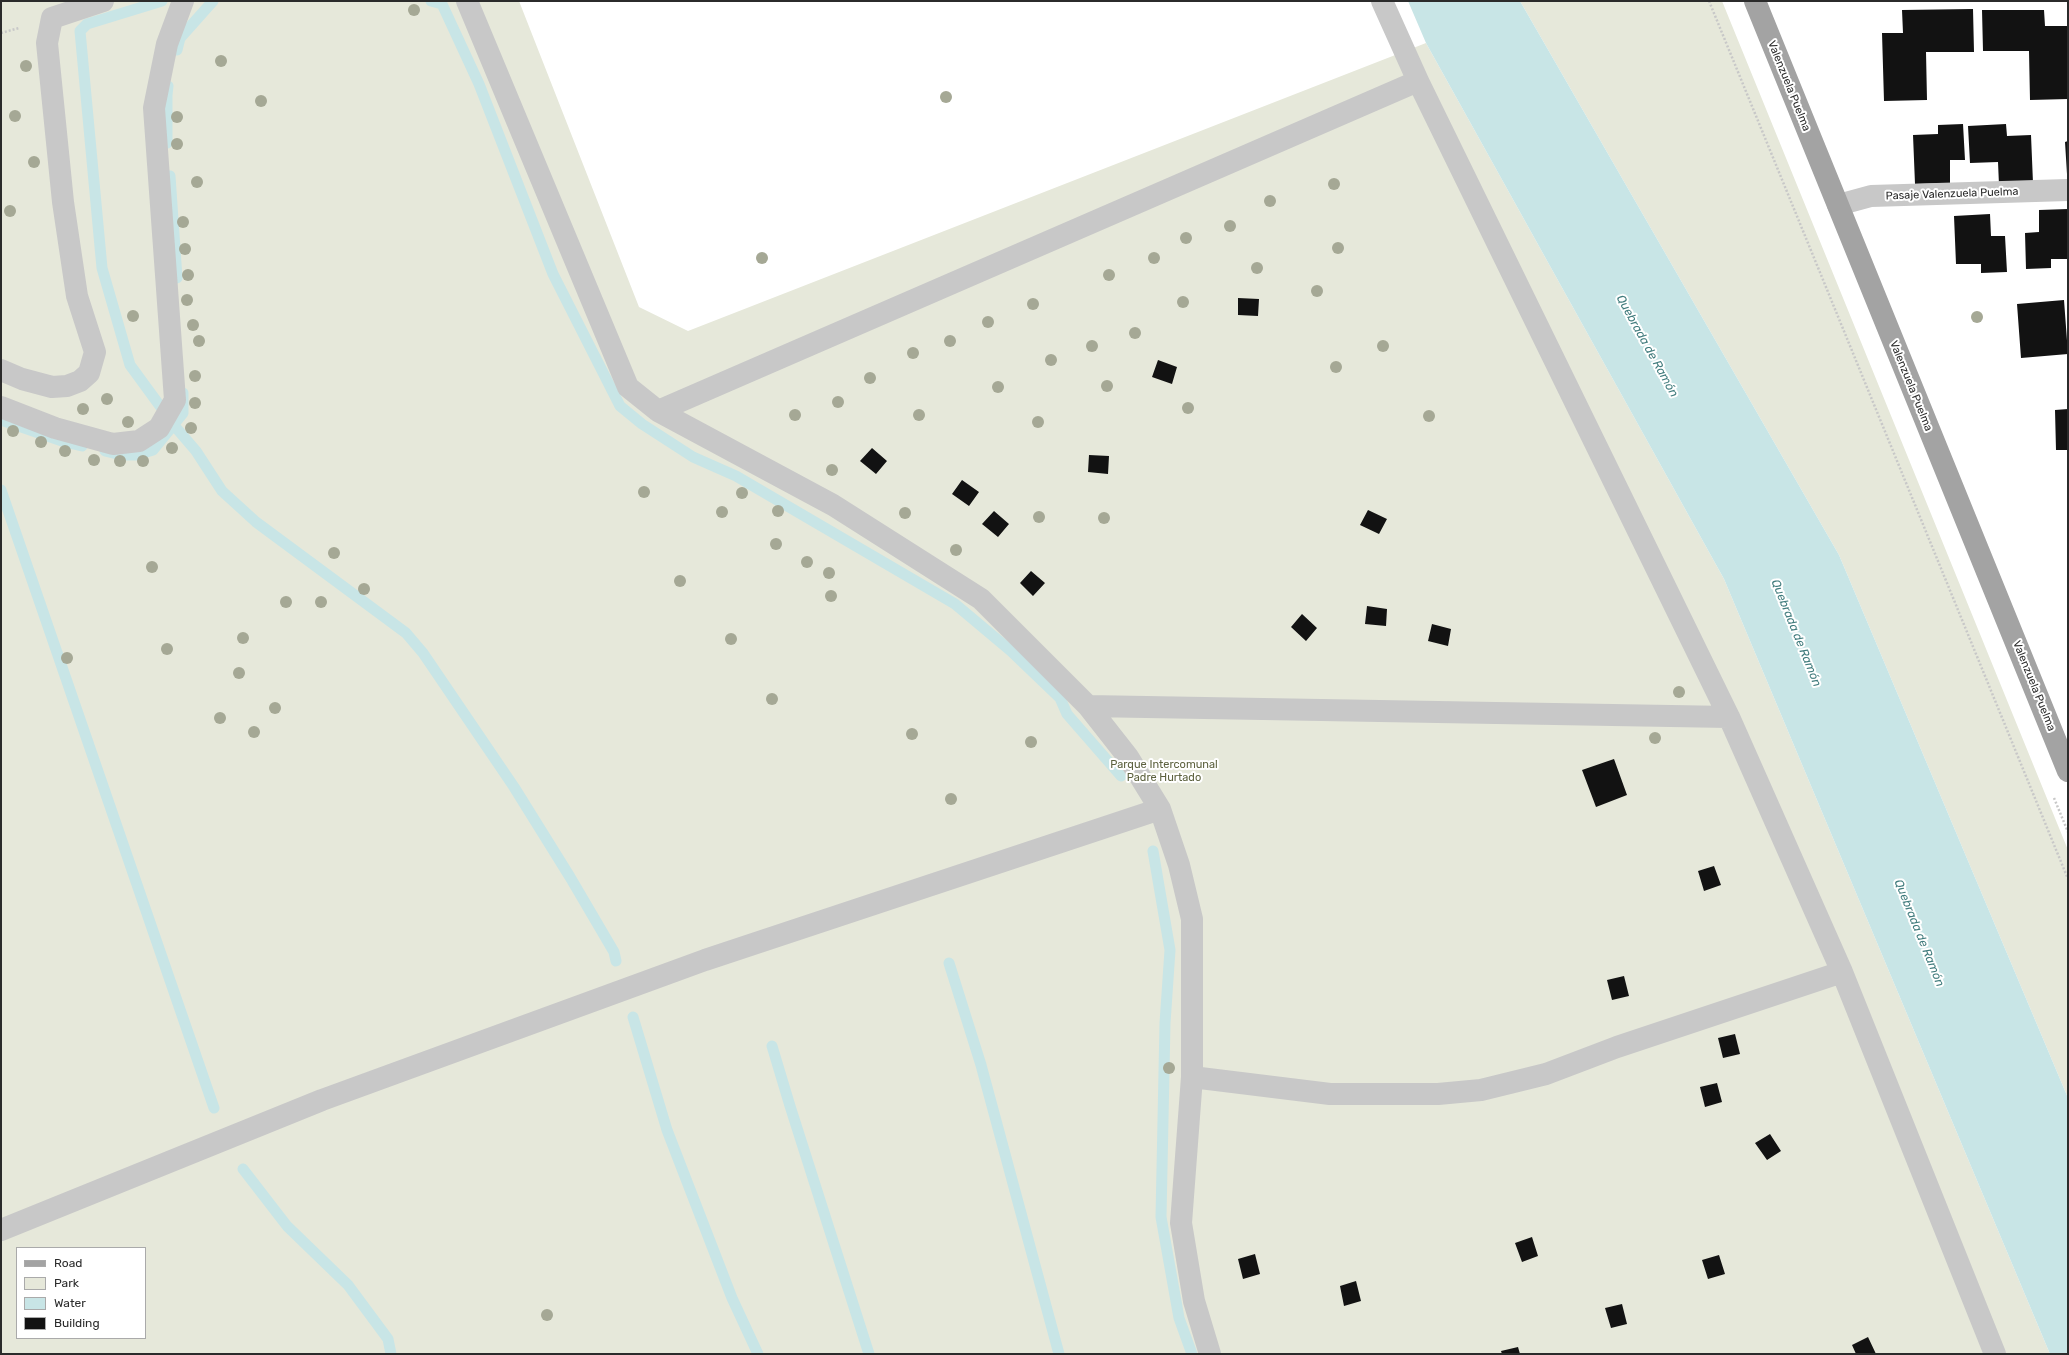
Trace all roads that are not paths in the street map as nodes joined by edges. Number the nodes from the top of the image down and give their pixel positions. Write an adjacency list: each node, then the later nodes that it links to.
1 (103, 1): 9 (street)
2 (183, 1): 10 (street)
3 (467, 1): 11 (street)
4 (1382, 1): 6 (street)
5 (1755, 1): 8 (main road, Valenzuela Puelma)
6 (1418, 81): 11 (street); 13 (street)
7 (2068, 190): 8 (street, Pasaje Valenzuela Puelma)
8 (1838, 205): 14 (main road, Valenzuela Puelma)
9 (1, 370)
10 (1, 407)
11 (658, 411): 12 (street)
12 (1088, 706): 13 (street); 15 (street)
13 (1729, 717): 16 (street)
14 (2068, 771)
15 (1160, 810): 17 (street); 18 (street)
16 (1842, 972): 17 (street); 20 (street)
17 (1192, 1077): 19 (street)
18 (1, 1230)
19 (1210, 1354)
20 (1995, 1354)

